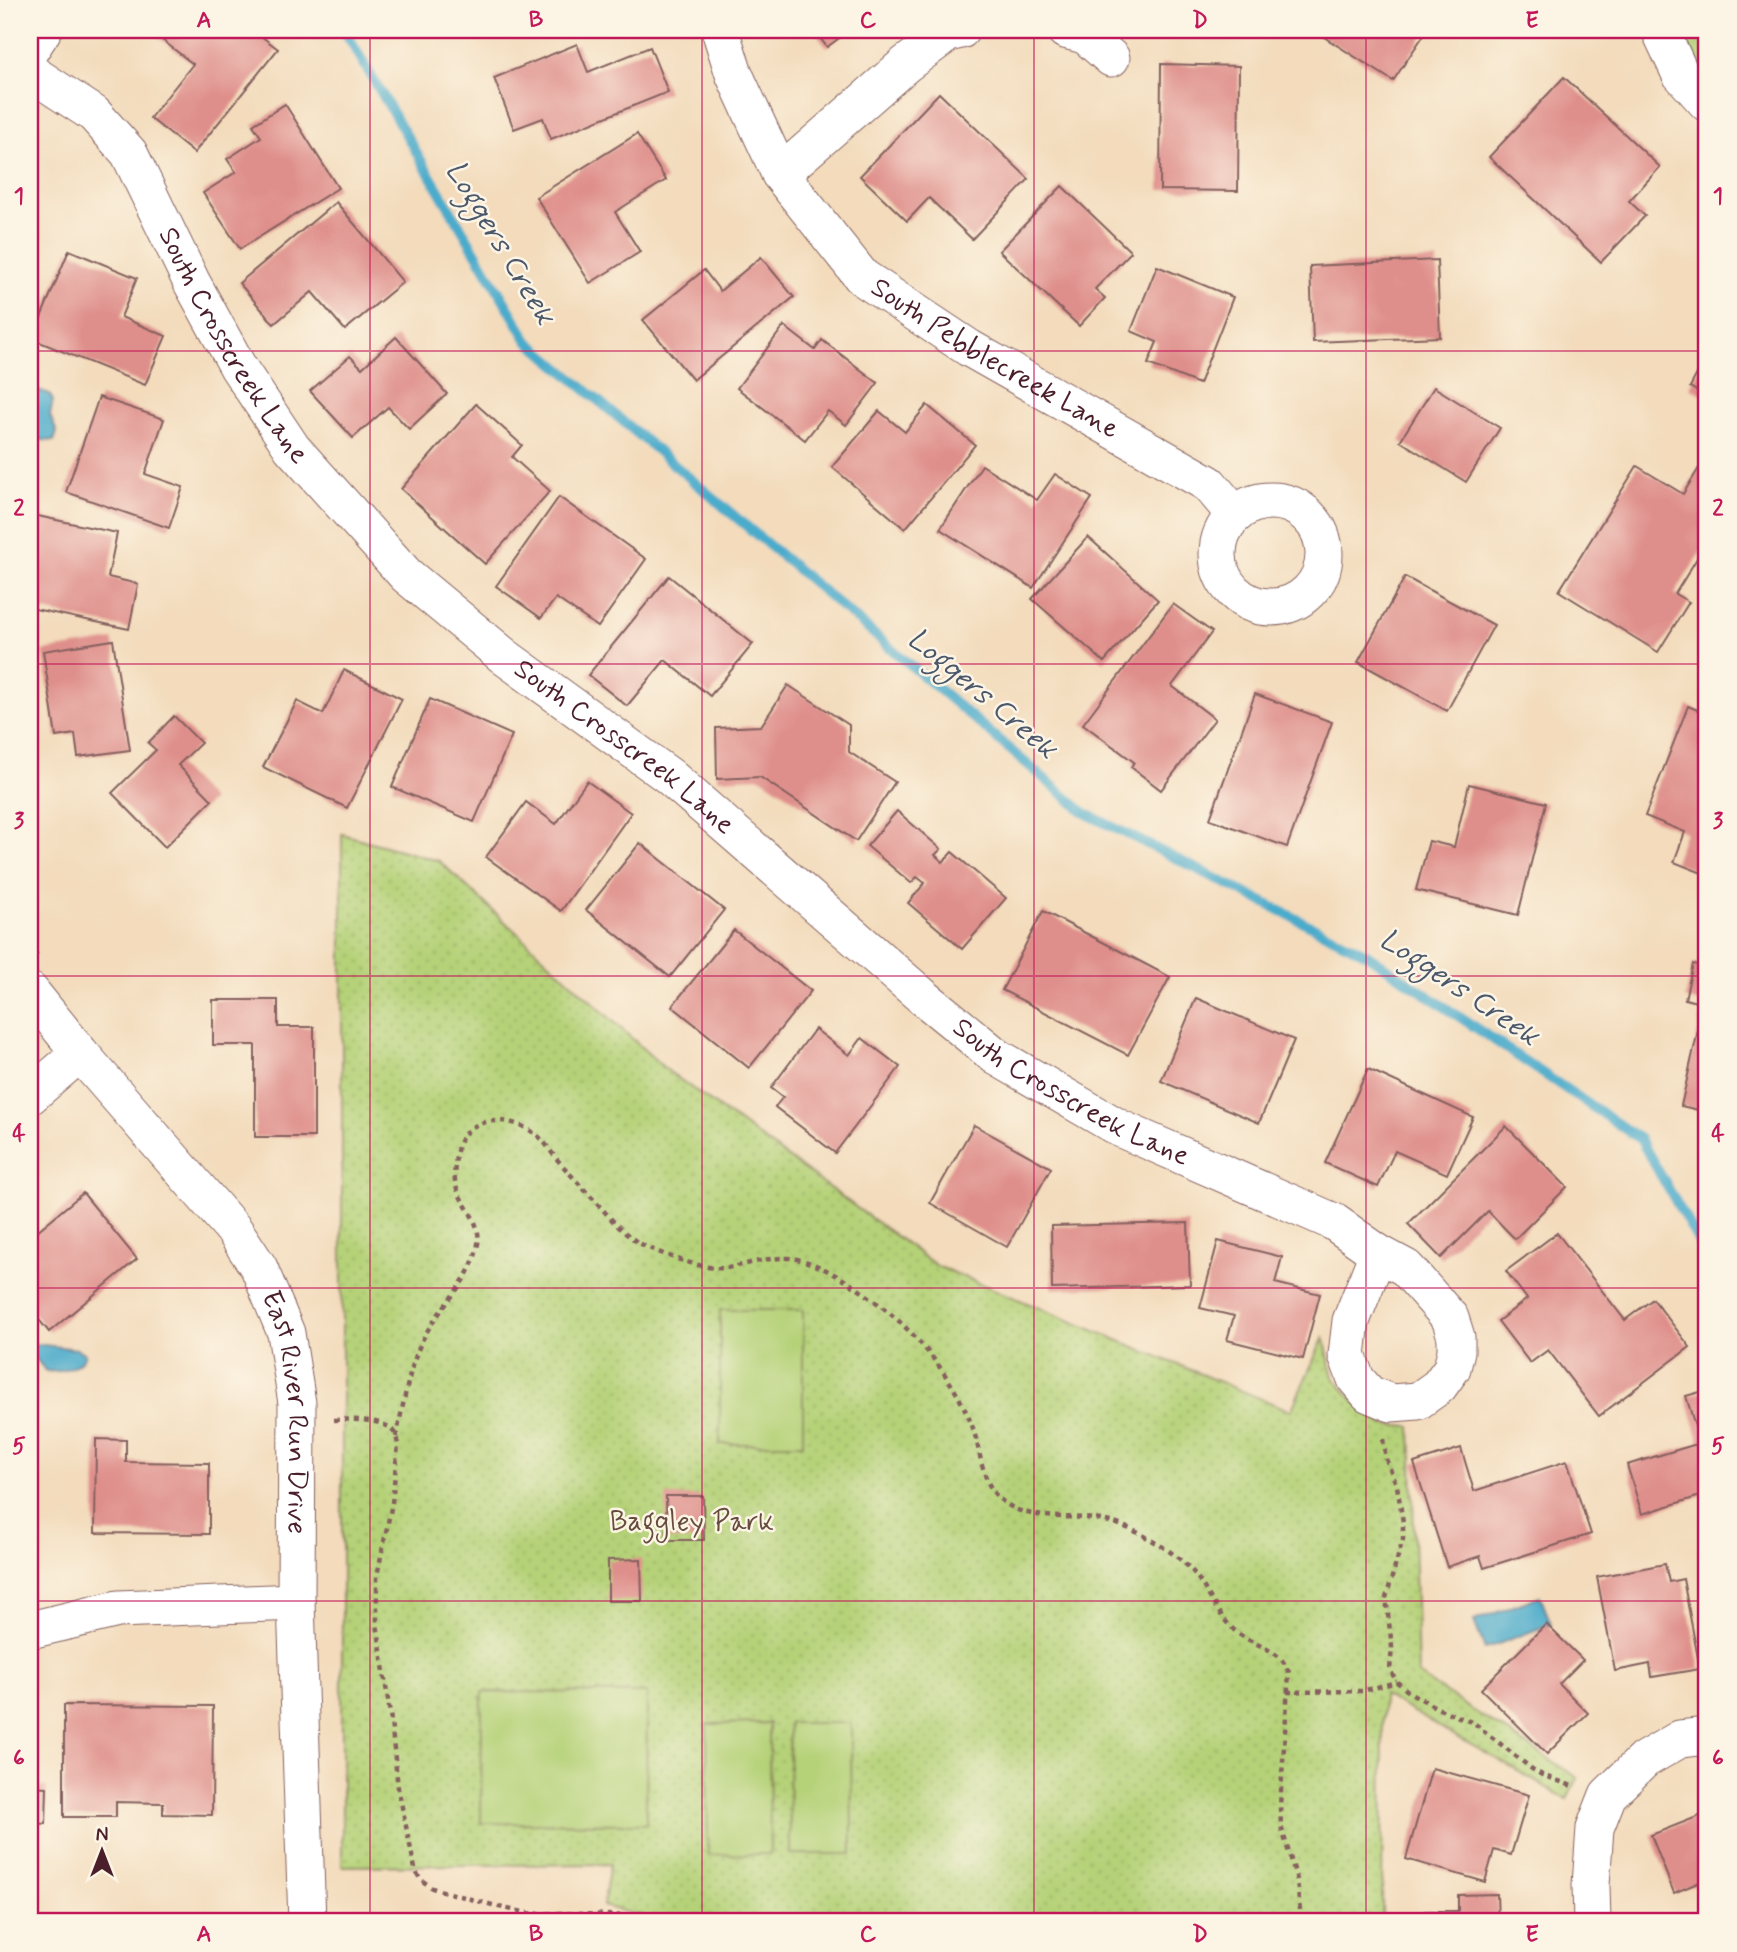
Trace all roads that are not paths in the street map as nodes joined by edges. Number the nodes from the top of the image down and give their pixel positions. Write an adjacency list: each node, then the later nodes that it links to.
1 (43, 30): 6 (street)
2 (720, 30): 10 (street, South Pebblecreek Lane)
3 (961, 30): 10 (street)
4 (1065, 30): 7 (street)
5 (1660, 30): 9 (street)
6 (30, 50)
7 (1111, 58)
8 (30, 72): 15 (street, South Crosscreek Lane)
9 (1707, 103)
10 (780, 174): 11 (street, South Pebblecreek Lane)
11 (1235, 515)
12 (30, 990): 13 (street, East River Run Drive)
13 (80, 1053): 14 (street); 16 (street, East River Run Drive)
14 (30, 1096)
15 (1378, 1253): 15 (street, South Crosscreek Lane)
16 (296, 1602): 17 (street); 19 (street, East River Run Drive)
17 (30, 1630)
18 (1707, 1736): 20 (street)
19 (307, 1922)
20 (1592, 1922)

